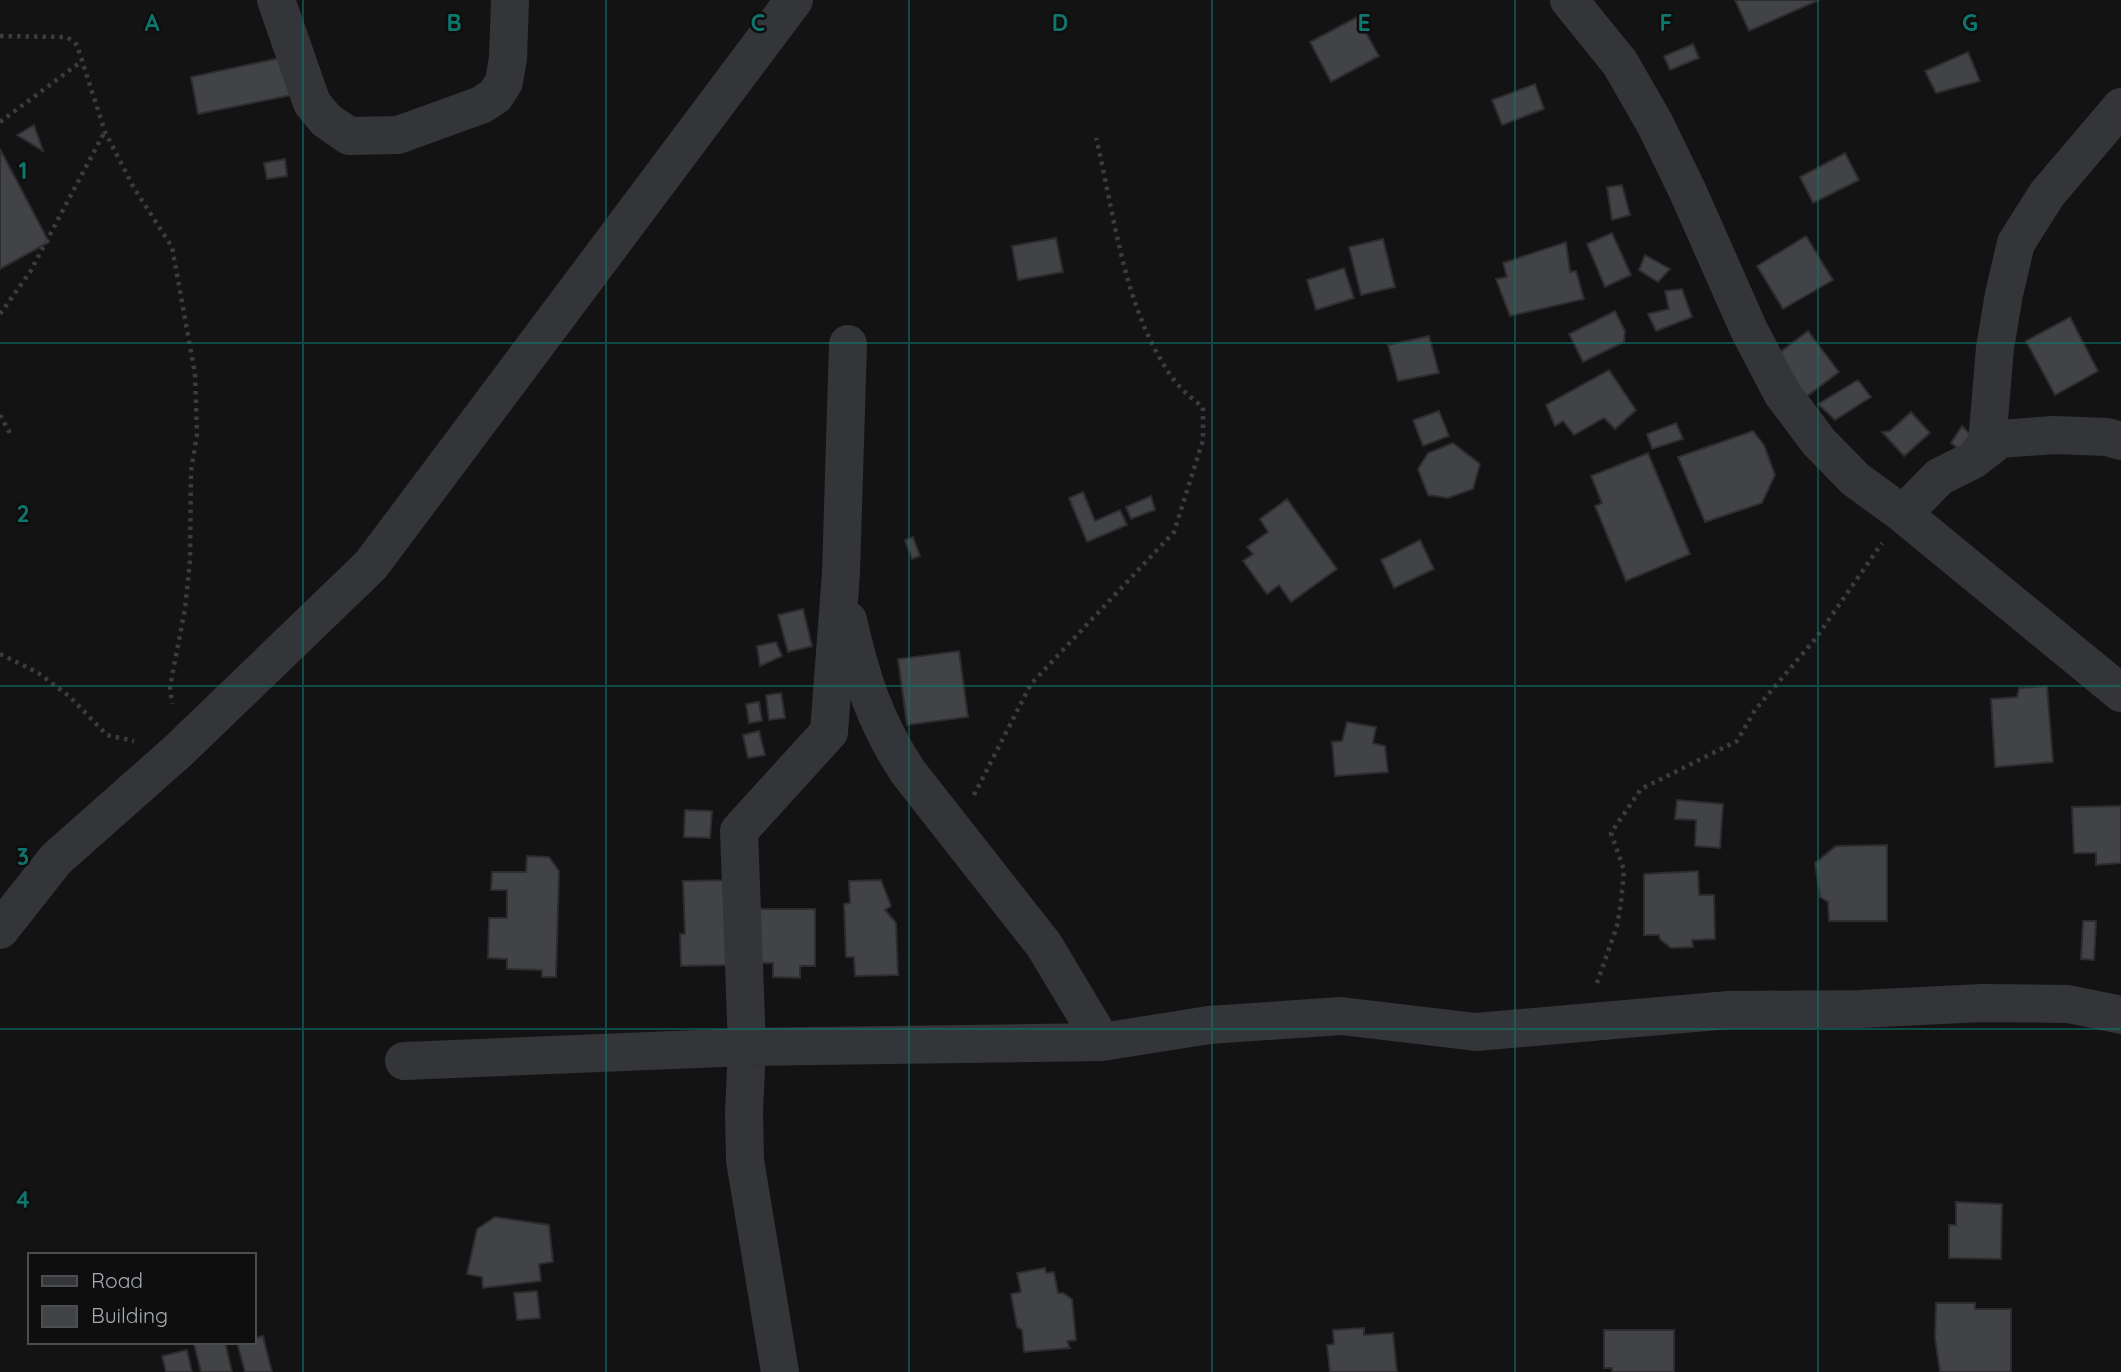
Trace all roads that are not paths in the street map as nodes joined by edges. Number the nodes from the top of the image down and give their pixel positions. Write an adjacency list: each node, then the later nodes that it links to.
1 (276, 0): 2 (street)
2 (510, 0)
3 (794, 0): 12 (street)
4 (1569, 0): 9 (street)
5 (2121, 107): 8 (street)
6 (848, 344): 10 (street)
7 (2121, 441): 8 (street)
8 (1973, 460): 9 (street)
9 (1903, 514): 11 (street)
10 (841, 573): 14 (street); 15 (street)
11 (2121, 693)
12 (0, 930)
13 (2121, 1015): 14 (street)
14 (1102, 1042): 15 (street)
15 (747, 1047): 16 (street); 17 (street)
16 (404, 1061)
17 (780, 1372)

